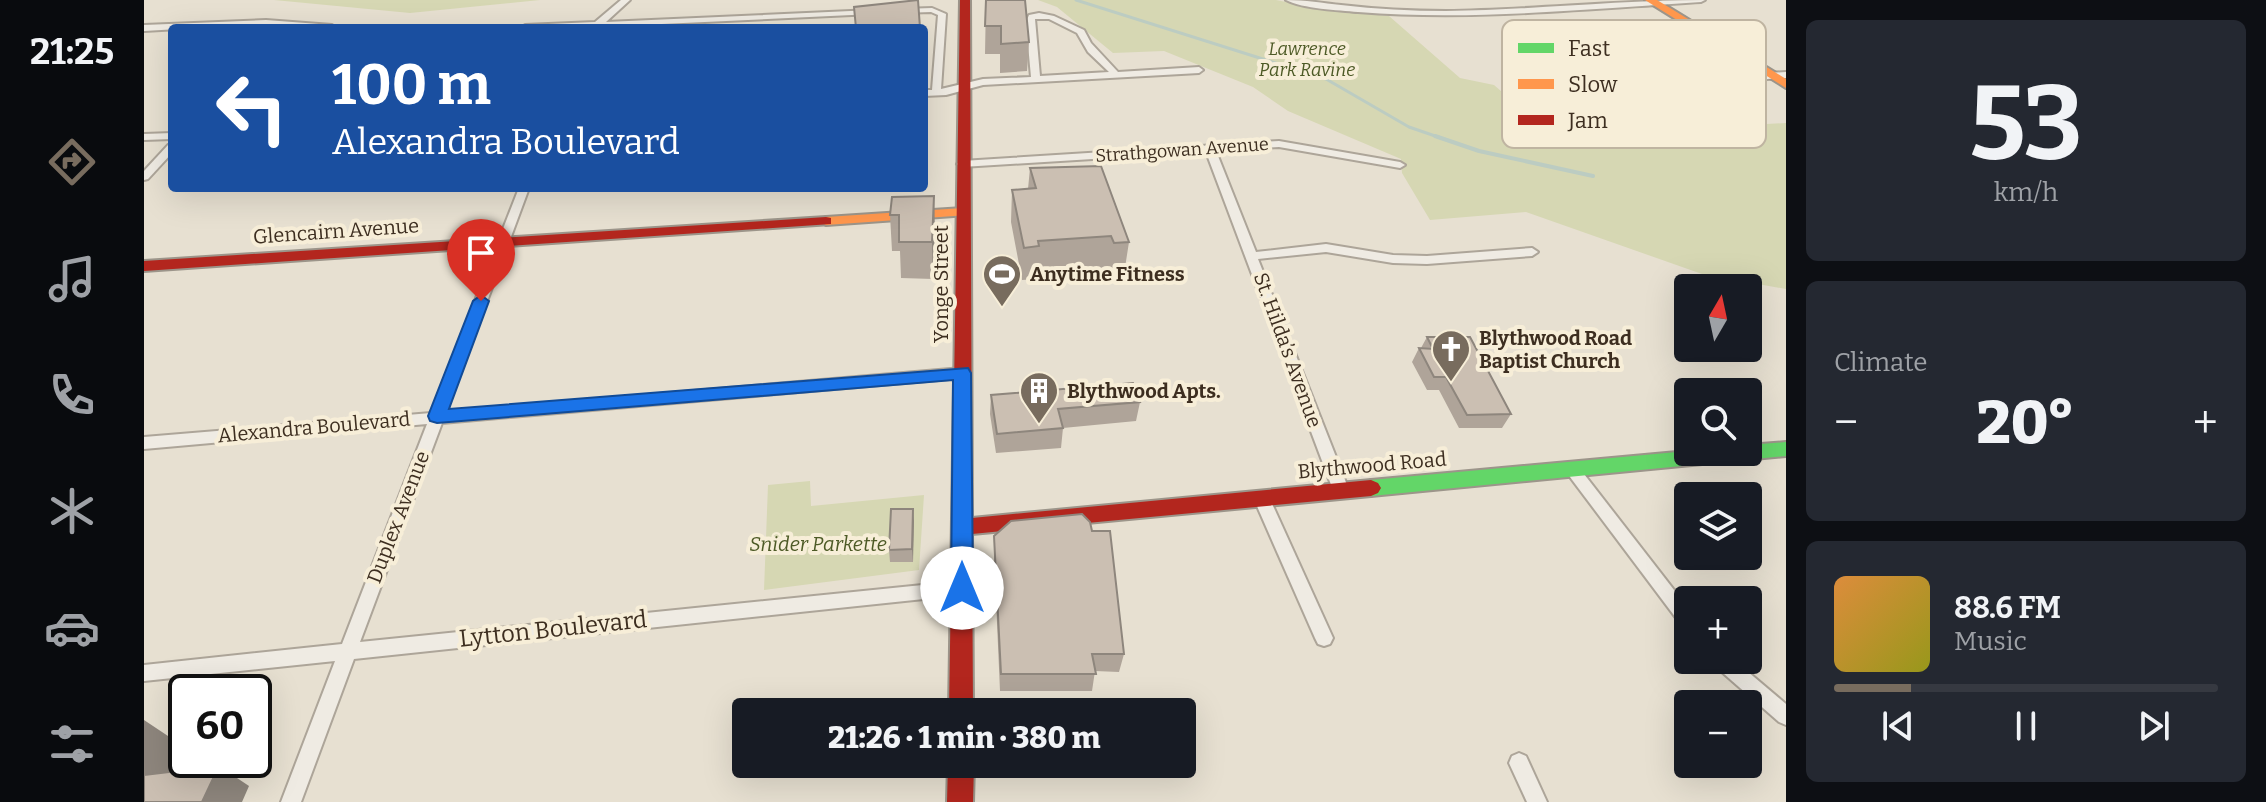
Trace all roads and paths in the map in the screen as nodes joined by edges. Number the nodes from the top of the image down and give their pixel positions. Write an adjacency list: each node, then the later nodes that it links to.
1 (626, 0): 11 (street)
2 (965, 0): 18 (street, Yonge Street)
3 (1290, 0): 5 (street)
4 (1701, 0): 5 (street)
5 (1652, 1): 8 (street)
6 (894, 11): 19 (street)
7 (878, 12): 12 (street)
8 (1684, 20)
9 (214, 24): 10 (street)
10 (274, 24)
11 (598, 24)
12 (636, 24)
13 (168, 27): 14 (street)
14 (144, 28)
15 (1199, 70): 16 (street)
16 (1116, 75): 17 (street); 17 (street)
17 (1036, 79): 18 (street)
18 (964, 87): 19 (street); 25 (street, Yonge Street)
19 (936, 92): 20 (street)
20 (928, 93)
21 (168, 136): 22 (street)
22 (144, 137)
23 (1210, 148): 25 (street, Strathgowan Avenue); 26 (street, Strathgowan Avenue); 32 (street, St. Hilda’s Avenue)
24 (168, 151): 27 (street)
25 (962, 164): 29 (street, Yonge Street)
26 (1400, 165)
27 (144, 177)
28 (522, 192): 30 (street, Duplex Avenue)
29 (963, 212): 30 (street, Glencairn Avenue); 34 (street, Yonge Street)
30 (504, 241): 33 (street, Glencairn Avenue); 35 (street, Duplex Avenue)
31 (1532, 252): 32 (street)
32 (1253, 256): 39 (street, St. Hilda’s Avenue)
33 (144, 266)
34 (962, 373): 35 (street, Alexandra Boulevard); 41 (street, Yonge Street)
35 (437, 416): 36 (street, Alexandra Boulevard); 45 (street, Duplex Avenue)
36 (144, 443)
37 (1786, 449): 38 (street, Blythwood Road)
38 (1572, 469): 39 (street, Blythwood Road); 43 (street)
39 (1341, 490): 40 (street, Blythwood Road)
40 (1261, 497): 41 (street, Blythwood Road); 44 (street)
41 (962, 527): 42 (street, Yonge Street)
42 (962, 588): 45 (street, Lytton Boulevard); 48 (street, Yonge Street)
43 (1674, 603)
44 (1324, 638)
45 (346, 651): 46 (street, Lytton Boulevard); 52 (street, Duplex Avenue)
46 (144, 673)
47 (1737, 674): 49 (street)
48 (961, 698)
49 (1786, 716)
50 (1519, 763): 54 (street)
51 (961, 778): 53 (street)
52 (291, 802)
53 (960, 802)
54 (1537, 802)

